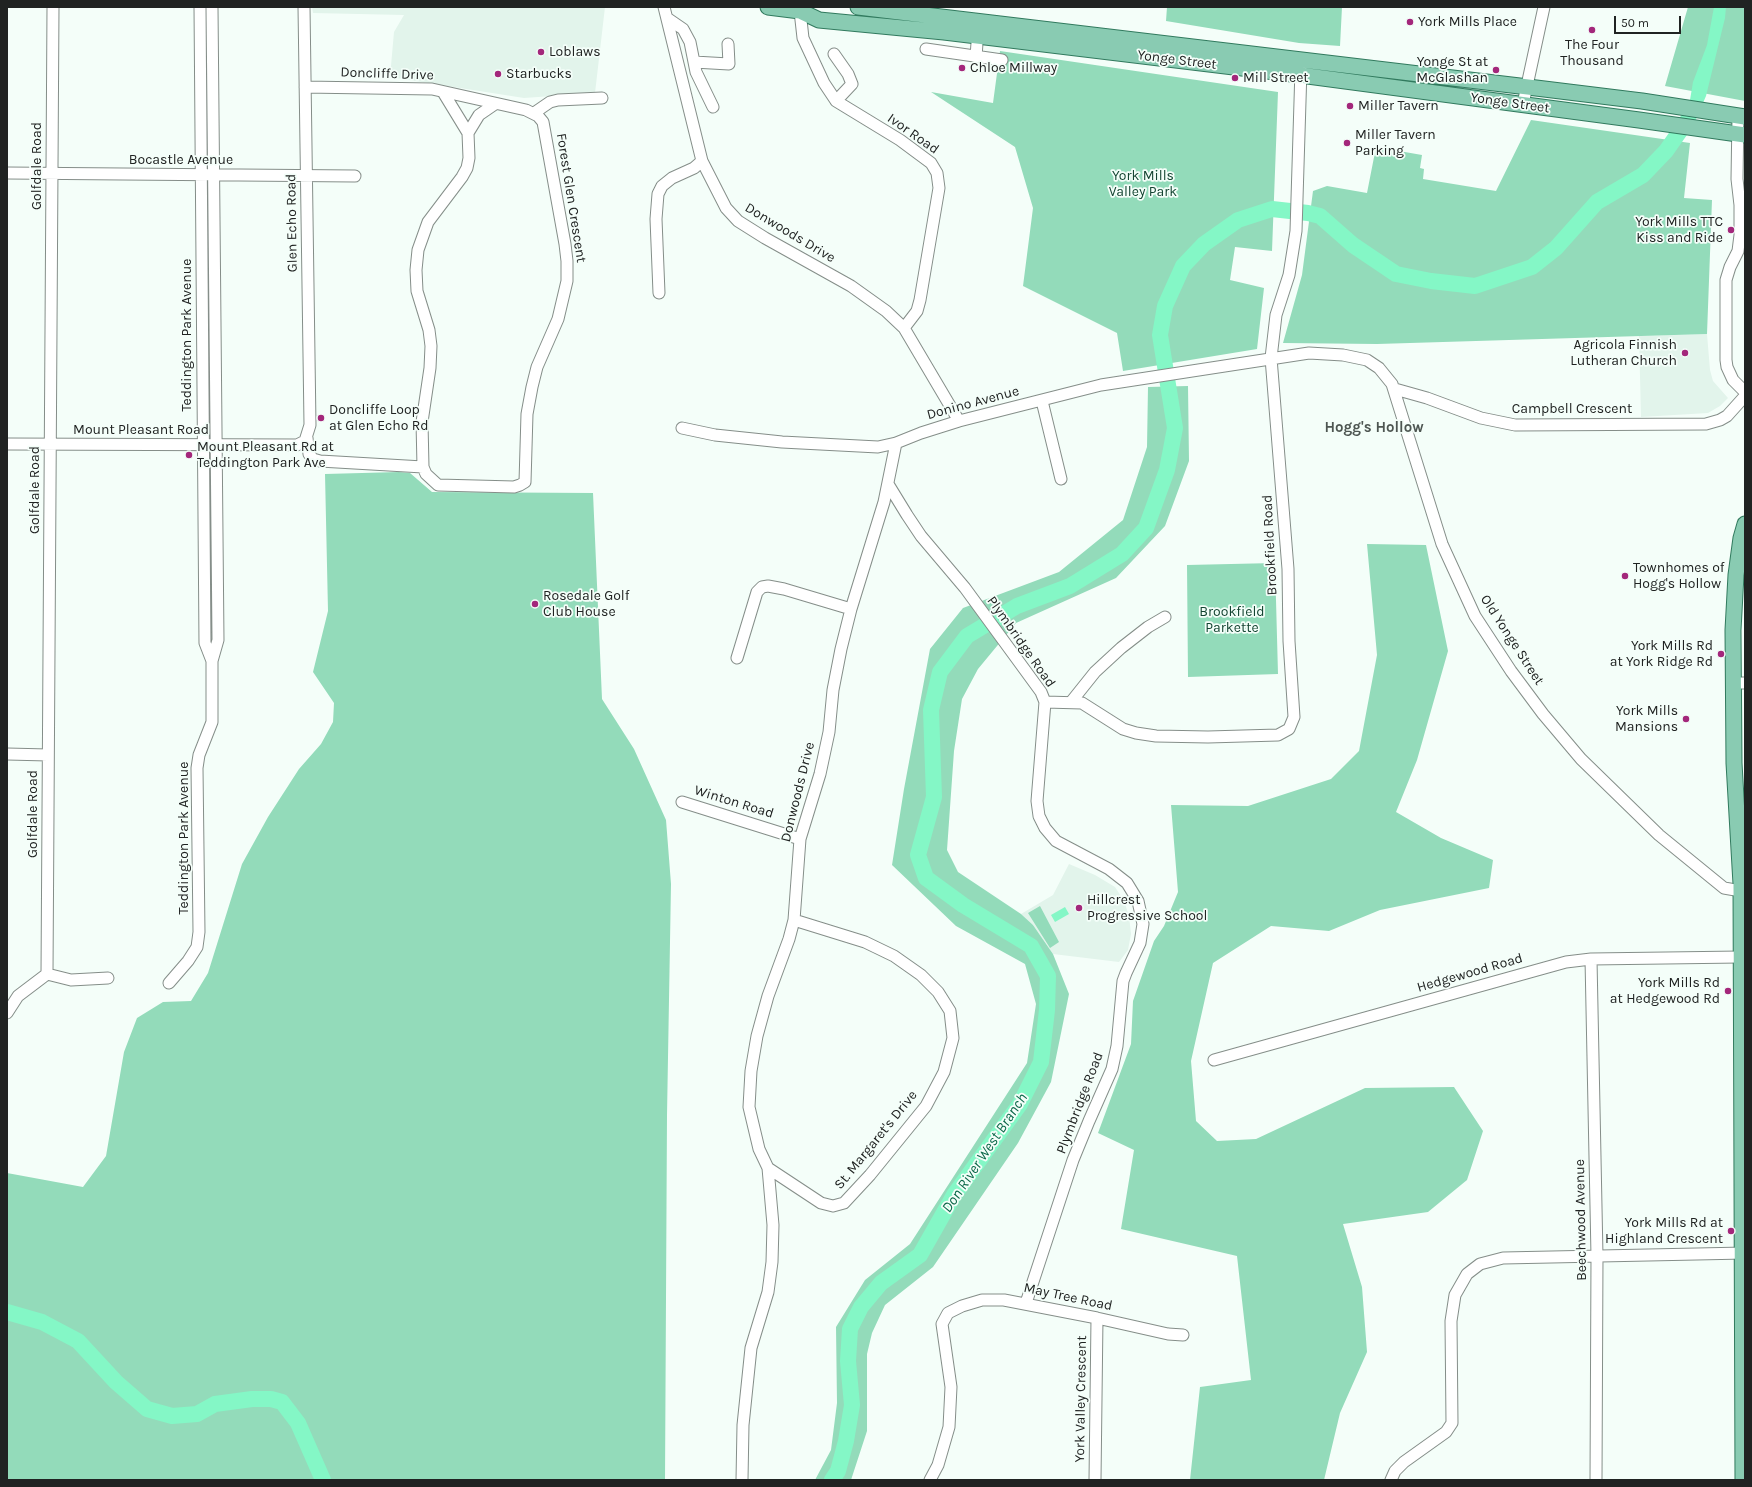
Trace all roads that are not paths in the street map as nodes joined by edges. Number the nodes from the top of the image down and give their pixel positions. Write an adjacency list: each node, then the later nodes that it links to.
1 (53, 7): 34 (street, Golfdale Road)
2 (200, 7): 35 (street, Teddington Park Avenue)
3 (212, 7): 36 (street, Teddington Park Avenue)
4 (304, 7): 20 (street, Glen Echo Road)
5 (768, 7): 8 (main road, Yonge Street)
6 (858, 7): 10 (main road, Yonge Street)
7 (1544, 7): 21 (street)
8 (804, 9): 11 (main road, Yonge Street); 24 (street, Ivor Road)
9 (665, 12): 18 (street); 32 (street, Donwoods Drive)
10 (979, 21): 11 (street); 16 (main road, Yonge Street)
11 (978, 36): 15 (street); 19 (main road, Yonge Street)
12 (728, 44): 18 (street)
13 (926, 49): 15 (street)
14 (834, 54): 24 (street)
15 (976, 57): 17 (street)
16 (1302, 59): 19 (street); 21 (main road, Yonge Street)
17 (1002, 60)
18 (694, 62): 27 (street)
19 (1300, 75): 26 (main road, Yonge Street); 41 (street)
20 (305, 87): 22 (street, Doncliffe Drive); 37 (street, Glen Echo Road)
21 (1528, 87): 26 (street); 29 (main road, Yonge Street)
22 (443, 92): 25 (street); 30 (street, Doncliffe Drive)
23 (602, 98): 28 (street)
24 (836, 101): 40 (street, Ivor Road)
25 (495, 104): 28 (street); 30 (street)
26 (1523, 104): 31 (main road, Yonge Street)
27 (713, 108)
28 (534, 113): 54 (street, Forest Glen Crescent)
29 (1742, 117): 31 (street)
30 (468, 133): 54 (street, Doncliffe Drive)
31 (1741, 135): 43 (street)
32 (702, 161): 39 (street); 40 (street, Donwoods Drive)
33 (7, 173): 34 (street, Bocastle Avenue)
34 (52, 173): 35 (street, Bocastle Avenue); 53 (street, Golfdale Road)
35 (201, 175): 36 (street, Bocastle Avenue); 51 (street, Teddington Park Avenue)
36 (214, 175): 37 (street, Bocastle Avenue); 52 (street, Teddington Park Avenue)
37 (307, 175): 38 (street, Bocastle Avenue); 48 (street, Glen Echo Road)
38 (355, 176)
39 (659, 293)
40 (904, 328): 46 (street, Donwoods Drive)
41 (1271, 358): 42 (street, Old Yonge Street); 45 (street, Donino Avenue); 64 (street, Brookfield Road)
42 (1394, 389): 44 (street, Campbell Crescent); 69 (street, Old Yonge Street)
43 (1745, 392)
44 (1745, 396)
45 (1042, 401): 46 (street, Donino Avenue); 55 (street)
46 (959, 421): 49 (street, Donino Avenue)
47 (682, 428): 49 (street, Donino Avenue)
48 (307, 438): 52 (street, Mount Pleasant Road); 54 (street)
49 (896, 443): 56 (street, Donwoods Drive)
50 (7, 444): 53 (street, Mount Pleasant Road)
51 (203, 444): 52 (street, Mount Pleasant Road); 53 (street, Mount Pleasant Road); 61 (street, Teddington Park Avenue)
52 (216, 444): 61 (street, Teddington Park Avenue)
53 (50, 445): 66 (street, Golfdale Road)
54 (423, 466)
55 (1061, 479)
56 (888, 484): 58 (street, Donwoods Drive); 63 (street, Plymbridge Road)
57 (1745, 524): 62 (main road)
58 (851, 609): 60 (street); 68 (street, Donwoods Drive)
59 (1165, 617): 64 (street)
60 (737, 658)
61 (212, 661): 76 (street, Teddington Park Avenue)
62 (1739, 683): 69 (main road)
63 (1045, 702): 64 (street); 82 (street, Plymbridge Road)
64 (1071, 702)
65 (7, 754): 66 (street)
66 (48, 755): 74 (street, Golfdale Road)
67 (682, 802): 68 (street, Winton Road)
68 (800, 838): 70 (street, Donwoods Drive)
69 (1743, 888): 71 (main road)
70 (794, 920): 79 (street, Donwoods Drive); 79 (street, St. Margaret's Drive)
71 (1743, 937): 72 (main road)
72 (1740, 957): 73 (street, Hedgewood Road); 80 (main road)
73 (1591, 959): 78 (street, Hedgewood Road); 81 (street, Beechwood Avenue)
74 (47, 974): 75 (street); 77 (street)
75 (108, 978)
76 (169, 983)
77 (7, 1014)
78 (1214, 1060)
79 (768, 1168): 85 (street, Donwoods Drive)
80 (1744, 1253): 81 (street); 90 (main road)
81 (1597, 1256): 88 (street); 89 (street, Beechwood Avenue)
82 (1026, 1303): 83 (street, May Tree Road); 86 (street, May Tree Road)
83 (1097, 1318): 84 (street, May Tree Road); 87 (street, York Valley Crescent)
84 (1183, 1334)
85 (742, 1480)
86 (930, 1480)
87 (1095, 1480)
88 (1391, 1480)
89 (1596, 1480)
90 (1743, 1480)

